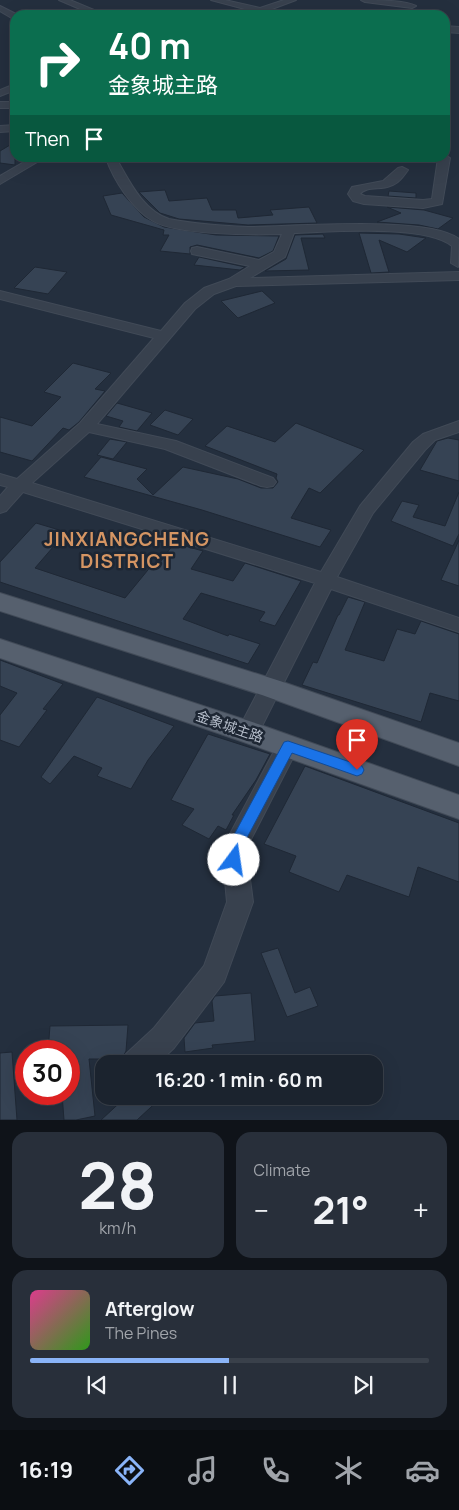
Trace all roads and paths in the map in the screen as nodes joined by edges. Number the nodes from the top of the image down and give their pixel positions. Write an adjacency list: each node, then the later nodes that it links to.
1 (64, 0): 6 (street)
2 (215, 0): 7 (street)
3 (292, 0): 8 (street)
4 (365, 0): 5 (street)
5 (412, 6)
6 (89, 10)
7 (249, 10)
8 (267, 10)
9 (31, 162): 13 (street)
10 (113, 162): 14 (street)
11 (443, 162): 12 (street)
12 (402, 170)
13 (0, 181)
14 (289, 230): 16 (street); 17 (street)
15 (196, 251): 16 (street)
16 (261, 264): 18 (street)
17 (459, 267): 18 (street)
18 (234, 282): 20 (street)
19 (0, 295): 20 (street)
20 (163, 336): 21 (street)
21 (86, 426): 24 (street); 25 (street)
22 (459, 426): 27 (street)
23 (0, 479): 25 (street)
24 (267, 482)
25 (20, 485): 26 (street); 27 (street)
26 (0, 507)
27 (326, 580): 29 (street); 31 (street)
28 (0, 602): 31 (main road)
29 (459, 625)
30 (0, 648): 32 (main road, 金象城主路)
31 (271, 688): 32 (street); 34 (main road)
32 (248, 732): 33 (main road, 金象城主路)
33 (288, 746): 35 (main road, 金象城主路); 36 (street)
34 (459, 755)
35 (459, 806)
36 (146, 1055)

